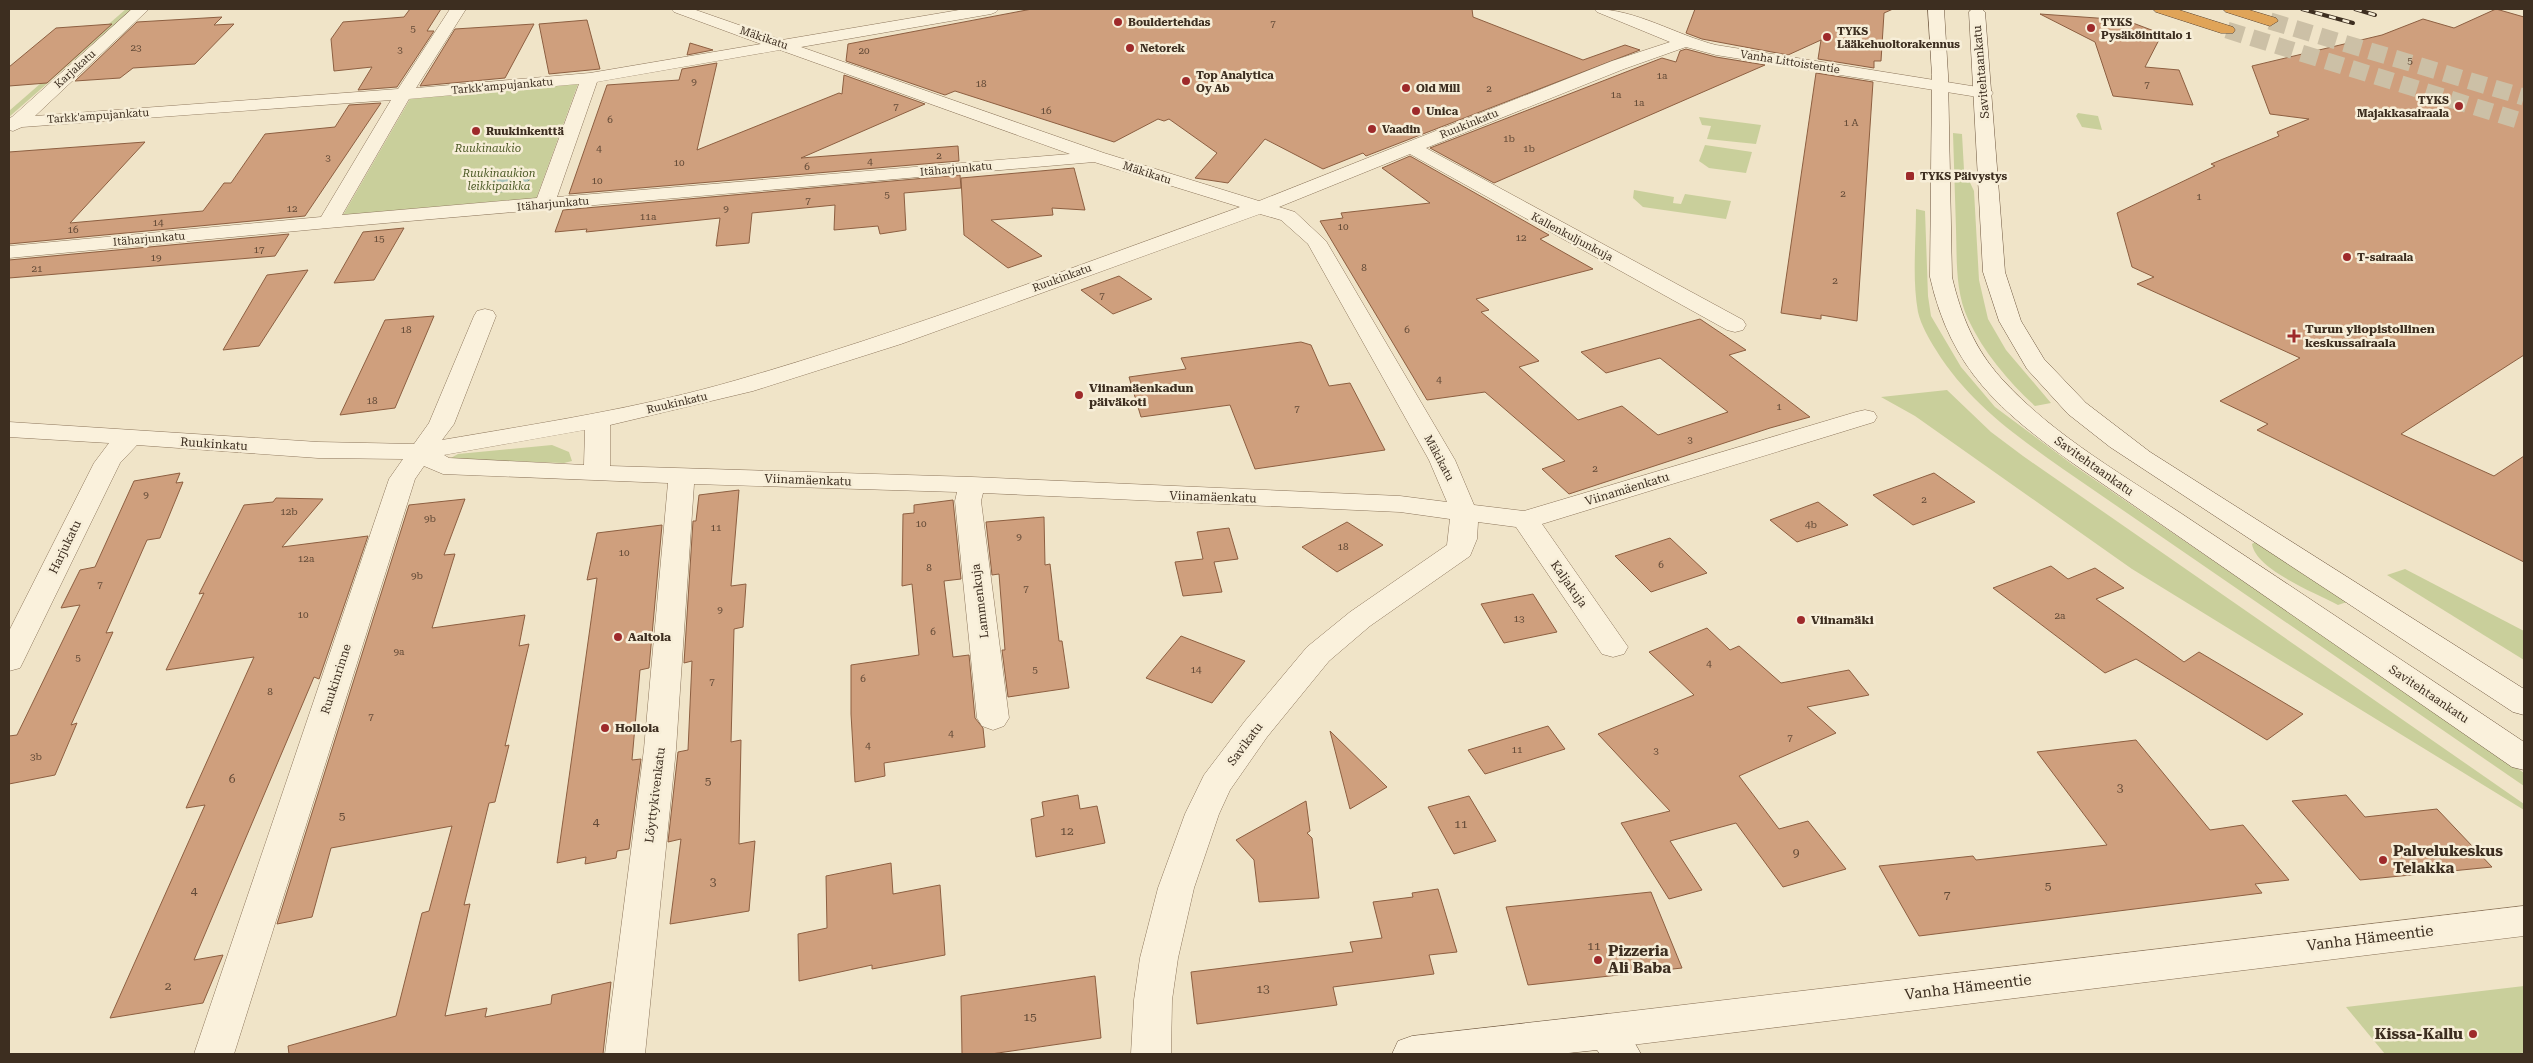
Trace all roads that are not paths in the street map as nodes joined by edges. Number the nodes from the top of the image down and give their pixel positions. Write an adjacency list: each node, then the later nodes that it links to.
1 (141, 9): 20 (street, Karjakatu)
2 (458, 9): 19 (street)
3 (679, 9): 15 (street, Mäkikatu)
4 (991, 9): 15 (street, Tarkk'ampujankatu)
5 (1602, 9): 14 (street, Vanha Littoistentie)
6 (1936, 9): 17 (street, Savitehtaankatu)
7 (2161, 9): 13 (highway)
8 (2190, 9): 12 (highway)
9 (2231, 9): 11 (highway)
10 (1977, 12): 18 (street, Savitehtaankatu)
11 (2273, 14)
12 (2249, 26)
13 (2227, 30)
14 (1685, 42): 17 (street, Vanha Littoistentie); 21 (street, Ruukinkatu)
15 (786, 46): 16 (street, Tarkk'ampujankatu); 22 (street, Mäkikatu)
16 (590, 78): 19 (street, Tarkk'ampujankatu); 23 (street)
17 (1940, 86): 18 (street, Vanha Littoistentie); 43 (street, Savitehtaankatu)
18 (1984, 93): 41 (street, Savitehtaankatu)
19 (405, 94): 20 (street, Tarkk'ampujankatu); 25 (street)
20 (11, 125)
21 (1411, 148): 24 (street, Ruukinkatu); 28 (street, Kallenkuljunkuja)
22 (1097, 157): 23 (street, Itäharjunkatu); 24 (street, Mäkikatu)
23 (545, 204): 25 (street, Itäharjunkatu)
24 (1260, 207): 30 (street, Ruukinkatu); 37 (street, Mäkikatu)
25 (328, 222): 26 (street, Itäharjunkatu)
26 (9, 252)
27 (485, 316): 33 (street, Ruukinrinne)
28 (1735, 325)
29 (1865, 417): 38 (street, Viinamäenkatu)
30 (598, 420): 33 (street, Ruukinkatu); 34 (street)
31 (9, 429): 32 (street, Ruukinkatu)
32 (130, 438): 33 (street, Ruukinkatu); 40 (street, Harjukatu)
33 (420, 452): 34 (street); 46 (street, Ruukinrinne)
34 (597, 473): 35 (street, Viinamäenkatu)
35 (682, 475): 36 (street, Viinamäenkatu); 47 (street, Löyttykivenkatu)
36 (972, 485): 37 (street, Viinamäenkatu); 42 (street, Lammenkuja)
37 (1463, 514): 38 (street, Viinamäenkatu); 48 (street, Savikatu)
38 (1525, 520): 39 (street, Kaljakuja)
39 (1613, 647)
40 (9, 660)
41 (2524, 704)
42 (993, 718)
43 (2524, 758)
44 (2524, 921): 45 (street, Vanha Hämeentie)
45 (1614, 1043): 49 (street, Vanha Hämeentie)
46 (214, 1054)
47 (625, 1054)
48 (1152, 1054)
49 (1412, 1054)

